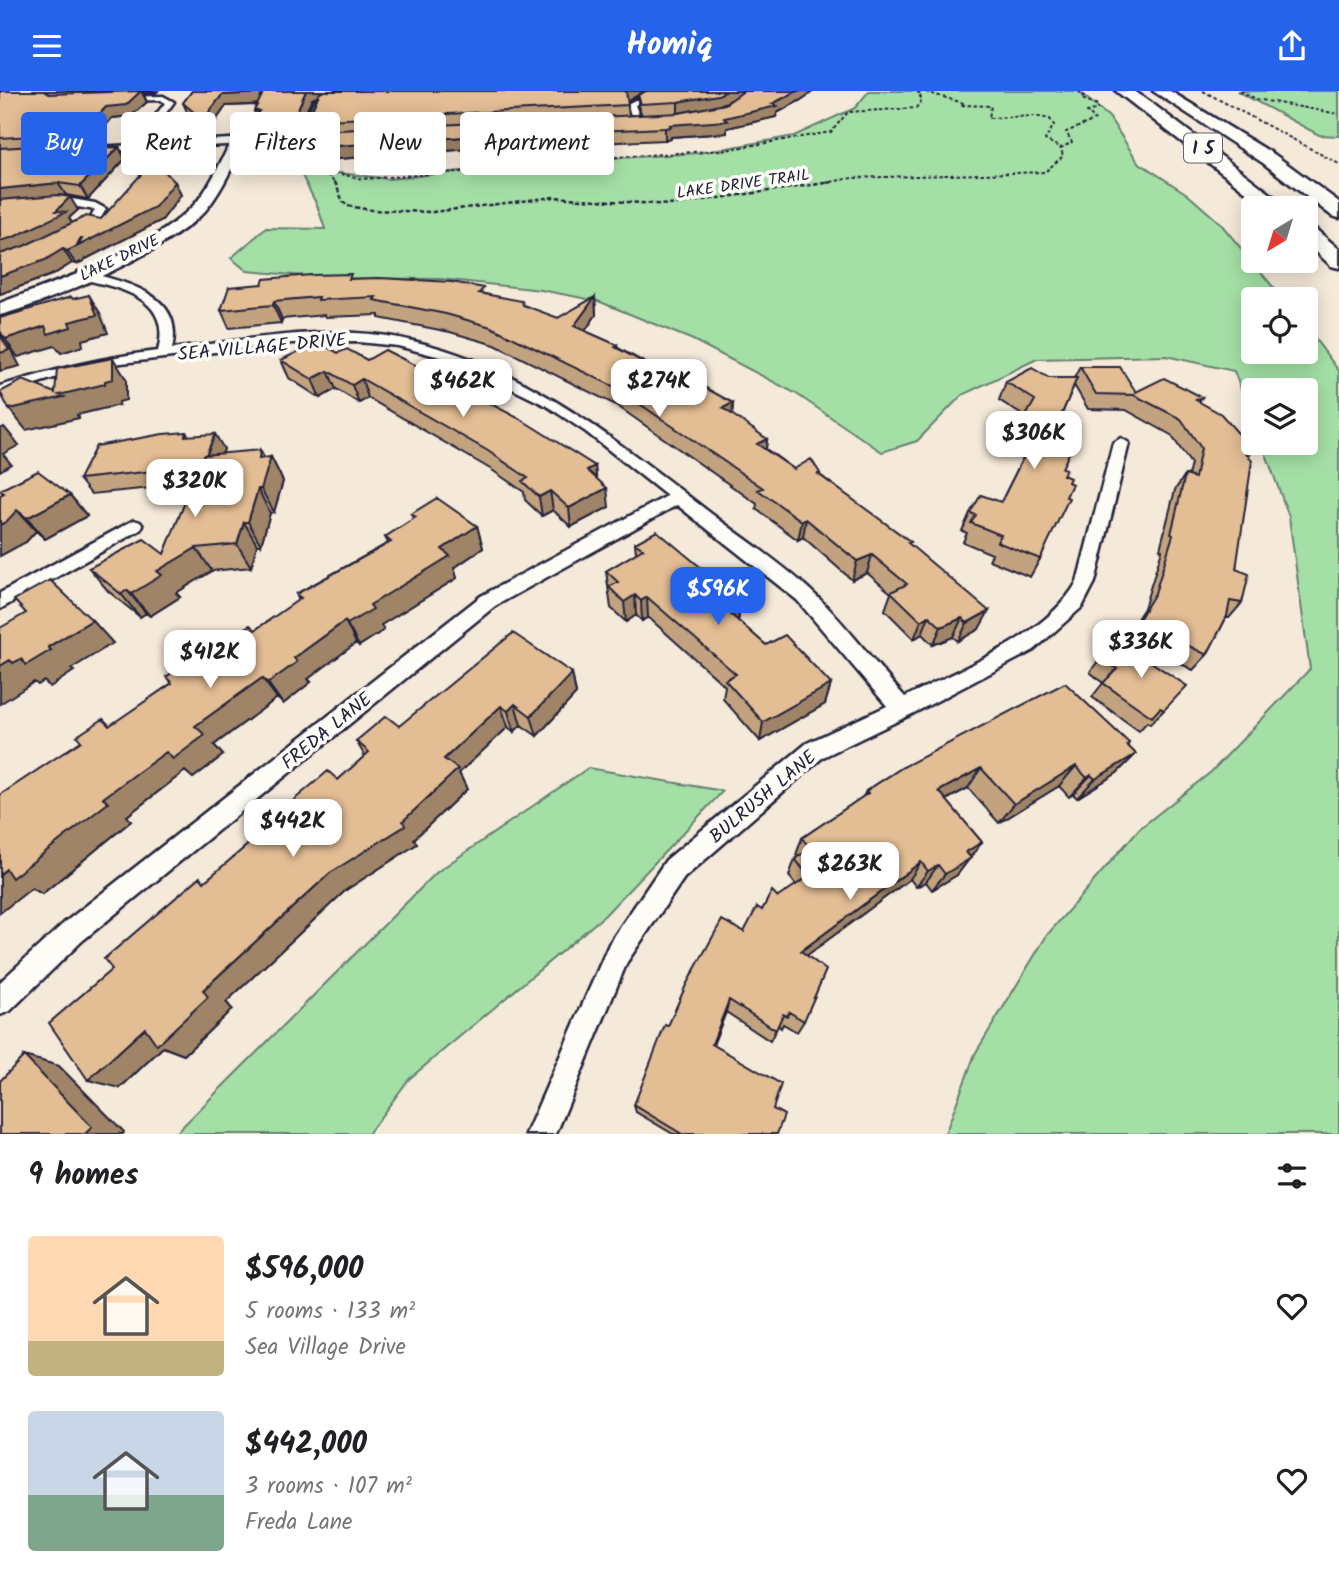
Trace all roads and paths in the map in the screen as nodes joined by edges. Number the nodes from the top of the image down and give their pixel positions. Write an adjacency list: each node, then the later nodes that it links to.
1 (343, 91): 13 (street)
2 (661, 91): 16 (street)
3 (926, 91): 18 (path); 21 (path)
4 (1078, 91): 18 (path, LAKE DRIVE TRAIL)
5 (1123, 91): 22 (highway, I 5)
6 (1138, 91): 23 (highway)
7 (1160, 91): 26 (highway)
8 (1176, 91): 24 (highway, I 5)
9 (1202, 91): 20 (path)
10 (1240, 91): 14 (path)
11 (113, 99): 12 (street)
12 (162, 112)
13 (314, 112)
14 (1339, 114)
15 (651, 120): 16 (street)
16 (637, 121): 17 (street)
17 (623, 122)
18 (1061, 148): 21 (path, LAKE DRIVE TRAIL)
19 (230, 156): 32 (street, LAKE DRIVE)
20 (1339, 164)
21 (331, 176)
22 (1277, 196)
23 (1281, 196)
24 (1339, 198)
25 (0, 208): 29 (street)
26 (1339, 212)
27 (1318, 223): 28 (highway)
28 (1339, 237)
29 (60, 239)
30 (1318, 242): 31 (highway)
31 (1339, 261)
32 (82, 275): 33 (street, LAKE DRIVE); 34 (street)
33 (0, 309)
34 (164, 354): 35 (street, SEA VILLAGE DRIVE); 37 (street, SEA VILLAGE DRIVE)
35 (0, 391)
36 (1121, 443): 40 (street, BULRUSH LANE)
37 (679, 497): 40 (street, SEA VILLAGE DRIVE); 41 (street, FREDA LANE)
38 (134, 526): 39 (street)
39 (0, 602)
40 (902, 709): 42 (street, BULRUSH LANE)
41 (0, 1001)
42 (541, 1134)

